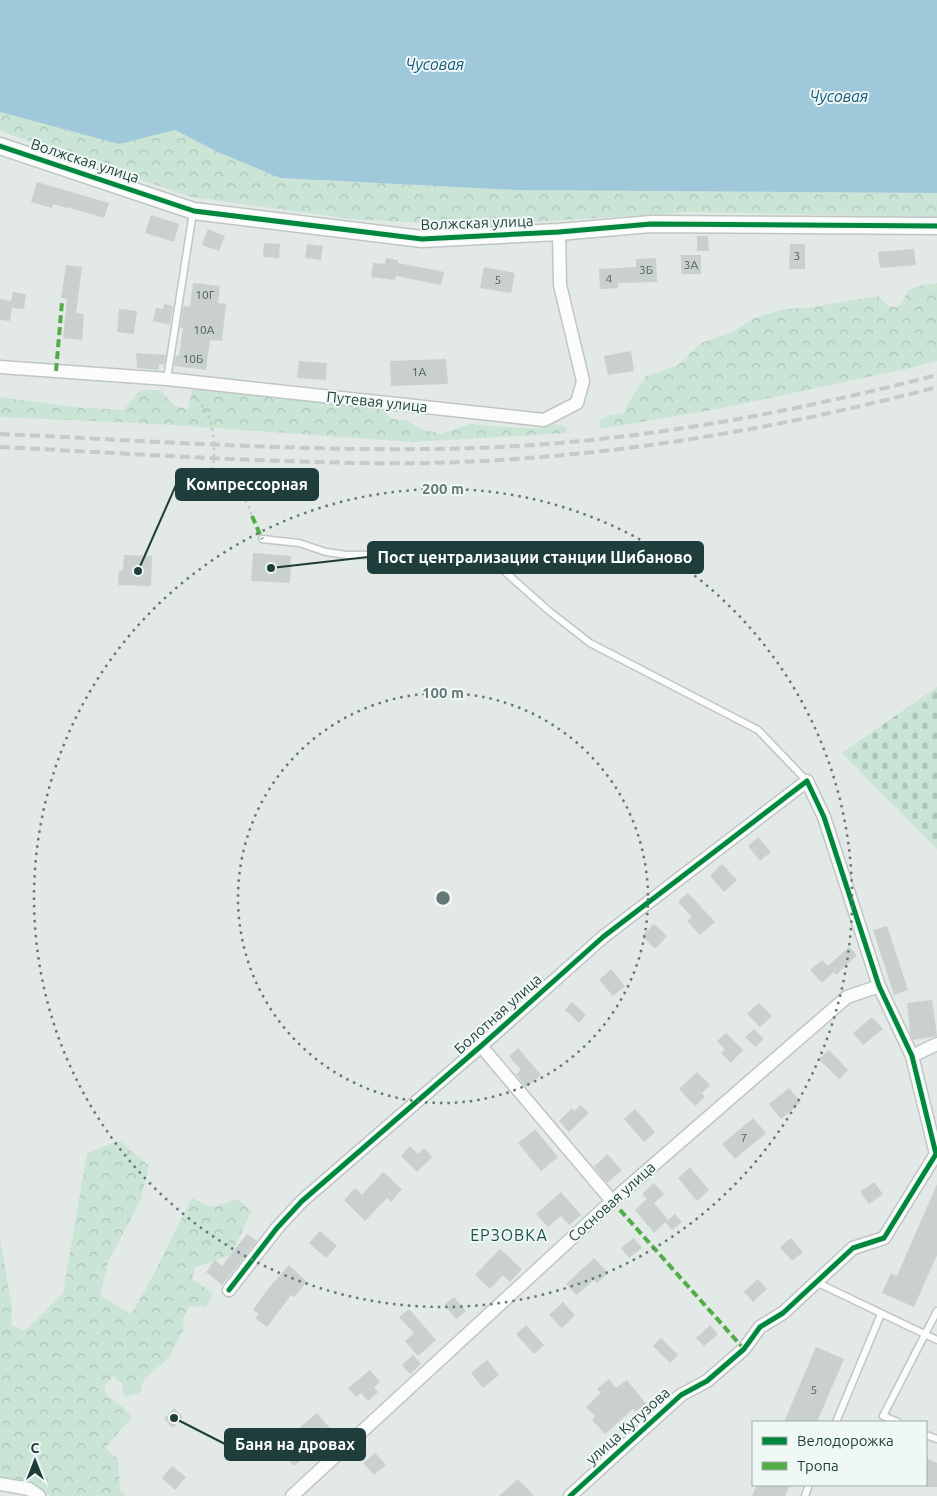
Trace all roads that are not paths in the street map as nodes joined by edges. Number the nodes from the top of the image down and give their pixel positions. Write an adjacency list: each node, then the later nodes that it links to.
1 (0, 146): 2 (street, Волжская улица)
2 (194, 210): 4 (street, Волжская улица); 6 (lane)
3 (937, 226): 4 (street, Волжская улица)
4 (559, 232): 6 (street, Путевая улица)
5 (0, 367): 6 (street, Путевая улица)
6 (167, 379)
7 (262, 539): 8 (lane)
8 (807, 782): 9 (street); 11 (street, Болотная улица)
9 (879, 986): 12 (street); 14 (street, Сосновая улица)
10 (937, 1044): 12 (street)
11 (481, 1046): 14 (street); 16 (street, Болотная улица)
12 (912, 1056): 13 (street)
13 (937, 1154): 15 (street, улица Кутузова)
14 (612, 1201): 25 (street, Сосновая улица)
15 (816, 1282): 18 (lane); 26 (street, улица Кутузова)
16 (228, 1290)
17 (937, 1311): 19 (lane)
18 (881, 1314): 19 (lane); 21 (lane)
19 (925, 1334): 20 (lane); 22 (lane)
20 (937, 1340)
21 (836, 1421)
22 (896, 1421)
23 (0, 1484): 24 (street)
24 (40, 1496)
25 (292, 1496)
26 (570, 1496)

